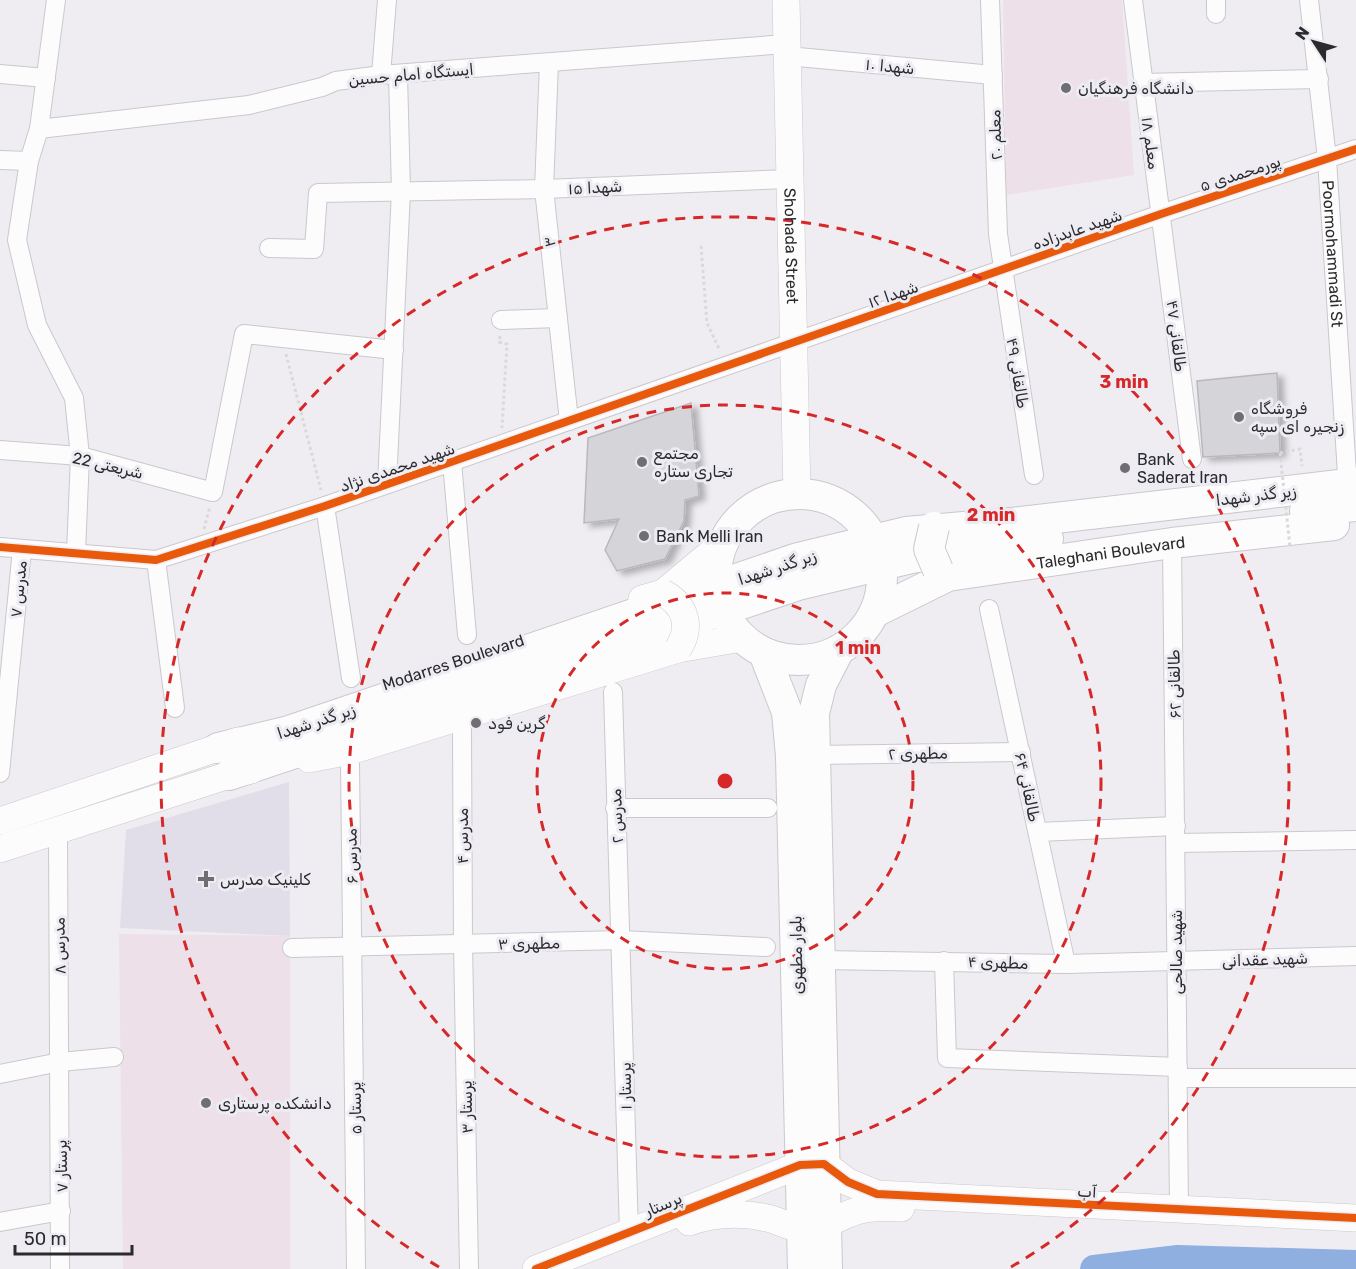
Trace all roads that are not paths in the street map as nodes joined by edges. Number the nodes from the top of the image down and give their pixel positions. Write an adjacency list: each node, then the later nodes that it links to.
1 (56, 0): 12 (street)
2 (387, 0): 10 (street)
3 (786, 0): 7 (main road, Shohada Street)
4 (990, 0): 11 (street, معلم ۲۰)
5 (1133, 0): 14 (street, معلم ۱۸)
6 (1309, 0): 13 (street, Poormohammadi St)
7 (787, 50): 8 (street, ایستگاه امام حسین); 11 (street, شهدا ۱۰); 20 (main road, Shohada Street)
8 (549, 63): 10 (street, ایستگاه امام حسین); 21 (street, ۳)
9 (0, 74): 12 (street)
10 (390, 75): 15 (street, ایستگاه امام حسین); 22 (street)
11 (993, 75): 25 (street, معلم ۲۰)
12 (46, 78): 15 (street)
13 (1319, 79): 14 (street); 17 (street, Poormohammadi St)
14 (1142, 83): 23 (street, معلم ۱۸)
15 (39, 129): 19 (street)
16 (1356, 149): 17 (street, پورمحمدی ۵)
17 (1327, 159): 23 (street, پورمحمدی ۵); 36 (street, Poormohammadi St)
18 (0, 160): 19 (street)
19 (30, 161): 32 (street)
20 (789, 179): 21 (street, شهدا ۱۵); 28 (main road, Shohada Street)
21 (544, 189): 22 (street, شهدا ۱۵); 26 (street, ۳)
22 (400, 191): 24 (street, شهدا ۱۵); 29 (street)
23 (1161, 214): 25 (street, شهید عابدزاده); 33 (street, طالقانی ۴۷)
24 (269, 248)
25 (1002, 270): 28 (street, ۱۲ شهدا); 35 (street, طالقانی ۴۹)
26 (558, 318): 27 (street); 30 (street, ۳)
27 (501, 320)
28 (792, 343): 30 (street, شهید محمدی نژاد); 38 (main road, Shohada Street)
29 (394, 350): 32 (street, شریعتی 22); 37 (street)
30 (569, 421): 34 (street, شهید محمدی نژاد)
31 (0, 450): 32 (street, شریعتی 22)
32 (81, 456): 48 (street)
33 (1192, 459)
34 (452, 462): 37 (street, شهید محمدی نژاد); 54 (street)
35 (1034, 475)
36 (1353, 476): 42 (main road); 64 (main road, زیر گذر شهدا)
37 (387, 484): 39 (street, شهید محمدی نژاد)
38 (797, 493): 41 (main road); 44 (main road)
39 (325, 506): 49 (street, شهید محمدی نژاد); 58 (street)
40 (1356, 506): 64 (main road, زیر گذر شهدا)
41 (856, 515): 42 (main road); 53 (main road)
42 (937, 523): 50 (main road, bridge)
43 (1356, 523): 45 (main road, Taleghani Boulevard)
44 (723, 542): 51 (main road, Modarres Boulevard); 55 (main road)
45 (1172, 543): 50 (main road, Taleghani Boulevard); 72 (street, طالقانی ۶۲)
46 (0, 547): 47 (street, شهید محمدی نژاد)
47 (22, 549): 48 (street, شهید محمدی نژاد); 66 (street, مدرس ۷)
48 (76, 553): 49 (street, شهید محمدی نژاد)
49 (156, 560): 60 (street)
50 (943, 573): 53 (main road, Taleghani Boulevard)
51 (663, 592): 56 (main road, bridge); 64 (main road, Modarres Boulevard)
52 (989, 609): 62 (street, طالقانی ۶۴)
53 (875, 612): 57 (main road)
54 (467, 635)
55 (753, 646): 56 (main road, Modarres Boulevard); 57 (main road); 90 (main road, بلوار مطهری)
56 (678, 650): 64 (main road, Modarres Boulevard)
57 (840, 650): 63 (main road, بلوار مطهری)
58 (351, 678)
59 (613, 692): 67 (street, مدرس ۲)
60 (175, 708)
61 (462, 729): 76 (street, مدرس ۴)
62 (1021, 752): 63 (street, مطهری ۲); 71 (street, طالقانی ۶۴)
63 (814, 755): 81 (main road, بلوار مطهری)
64 (224, 761): 69 (main road, Modarres Boulevard); 70 (main road, Modarres Boulevard)
65 (350, 764): 77 (street, مدرس ۶)
66 (0, 773)
67 (615, 808): 68 (street); 75 (street, مدرس ۲)
68 (768, 808)
69 (0, 821)
70 (58, 831): 74 (main road, Modarres Boulevard); 86 (street, مدرس ۸)
71 (1038, 832): 72 (street); 84 (street, طالقانی ۶۴)
72 (1176, 834): 73 (street); 83 (street, شهید صالحی)
73 (1356, 840)
74 (0, 849)
75 (621, 940): 76 (street, مطهری ۳); 78 (street, مطهری ۳); 97 (street, پرستار ۱)
76 (463, 944): 77 (street, مطهری ۳); 101 (street, پرستار ۳)
77 (353, 947): 79 (street, مطهری ۳); 100 (street, پرستار ۵)
78 (766, 947)
79 (292, 948)
80 (1356, 956): 83 (street, شهید عقدانی)
81 (820, 960): 82 (street, مطهری ۴); 90 (main road, بلوار مطهری)
82 (944, 961): 84 (street, مطهری ۴); 87 (street)
83 (1174, 962): 84 (street, مطهری ۴); 87 (street, شهید صالحی)
84 (1066, 964)
85 (114, 1057): 86 (street)
86 (60, 1062): 88 (street); 92 (street, پرستار ۷)
87 (1178, 1073): 89 (street); 91 (street, شهید صالحی)
88 (0, 1074)
89 (1356, 1078)
90 (812, 1165): 91 (main road, آب); 95 (main road, بلوار مطهری); 97 (main road, پرستار)
91 (1179, 1209): 93 (main road, آب)
92 (62, 1211): 94 (street); 99 (street, پرستار ۷)
93 (1356, 1218)
94 (0, 1222)
95 (815, 1227): 96 (main road, آب); 98 (main road, بلوار مطهری); 103 (main road, پرستار)
96 (1356, 1231)
97 (629, 1233): 102 (main road, پرستار)
98 (815, 1265)
99 (60, 1269)
100 (356, 1269)
101 (469, 1269)
102 (536, 1269)
103 (570, 1269)

